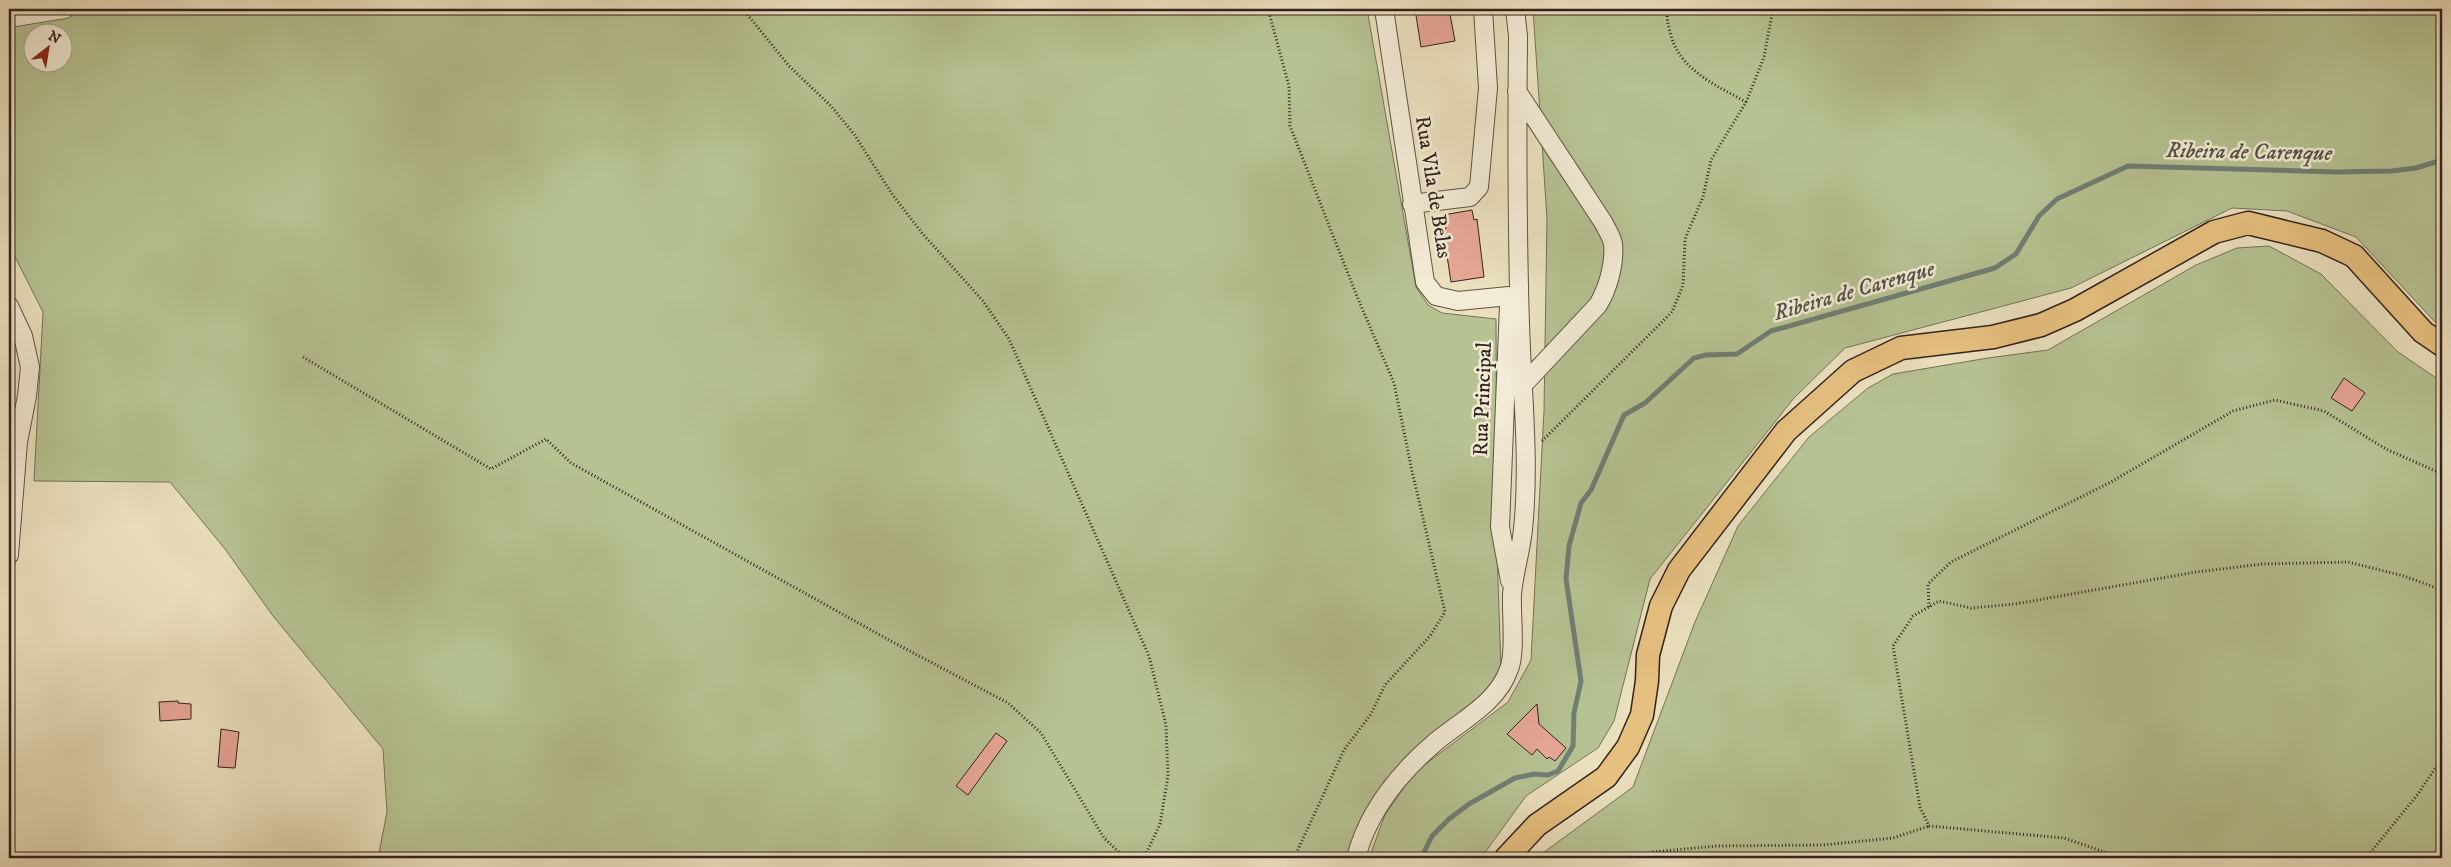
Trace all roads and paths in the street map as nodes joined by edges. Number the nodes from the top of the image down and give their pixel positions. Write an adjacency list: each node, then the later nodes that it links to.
1 (65, 9): 9 (street)
2 (743, 9): 28 (path)
3 (1268, 9): 29 (path)
4 (1384, 9): 12 (street, Rua Vila de Belas)
5 (1483, 9): 12 (street)
6 (1515, 9): 10 (street, Rua Principal)
7 (1668, 9): 11 (path)
8 (1773, 9): 11 (path)
9 (9, 18)
10 (1517, 91): 13 (street, Rua Principal); 18 (street)
11 (1746, 102): 19 (path)
12 (1412, 204): 14 (street, Rua Vila de Belas)
13 (1516, 205): 14 (street, Rua Principal); 18 (street, Rua Principal)
14 (1509, 296): 23 (street, Rua Principal)
15 (9, 306): 21 (street)
16 (2442, 345): 31 (main road)
17 (303, 357): 27 (path)
18 (1522, 386): 19 (street, Rua Principal)
19 (1524, 458): 23 (street, Rua Principal)
20 (2442, 474): 24 (path)
21 (9, 555)
22 (2442, 590): 24 (path)
23 (1512, 593): 30 (street, Rua Principal)
24 (1929, 607): 26 (path)
25 (2442, 758): 34 (path)
26 (1929, 826): 32 (path); 33 (path)
27 (1125, 858)
28 (1144, 858)
29 (1294, 858)
30 (1356, 858)
31 (1506, 858)
32 (1640, 858)
33 (2122, 858)
34 (2366, 858)

